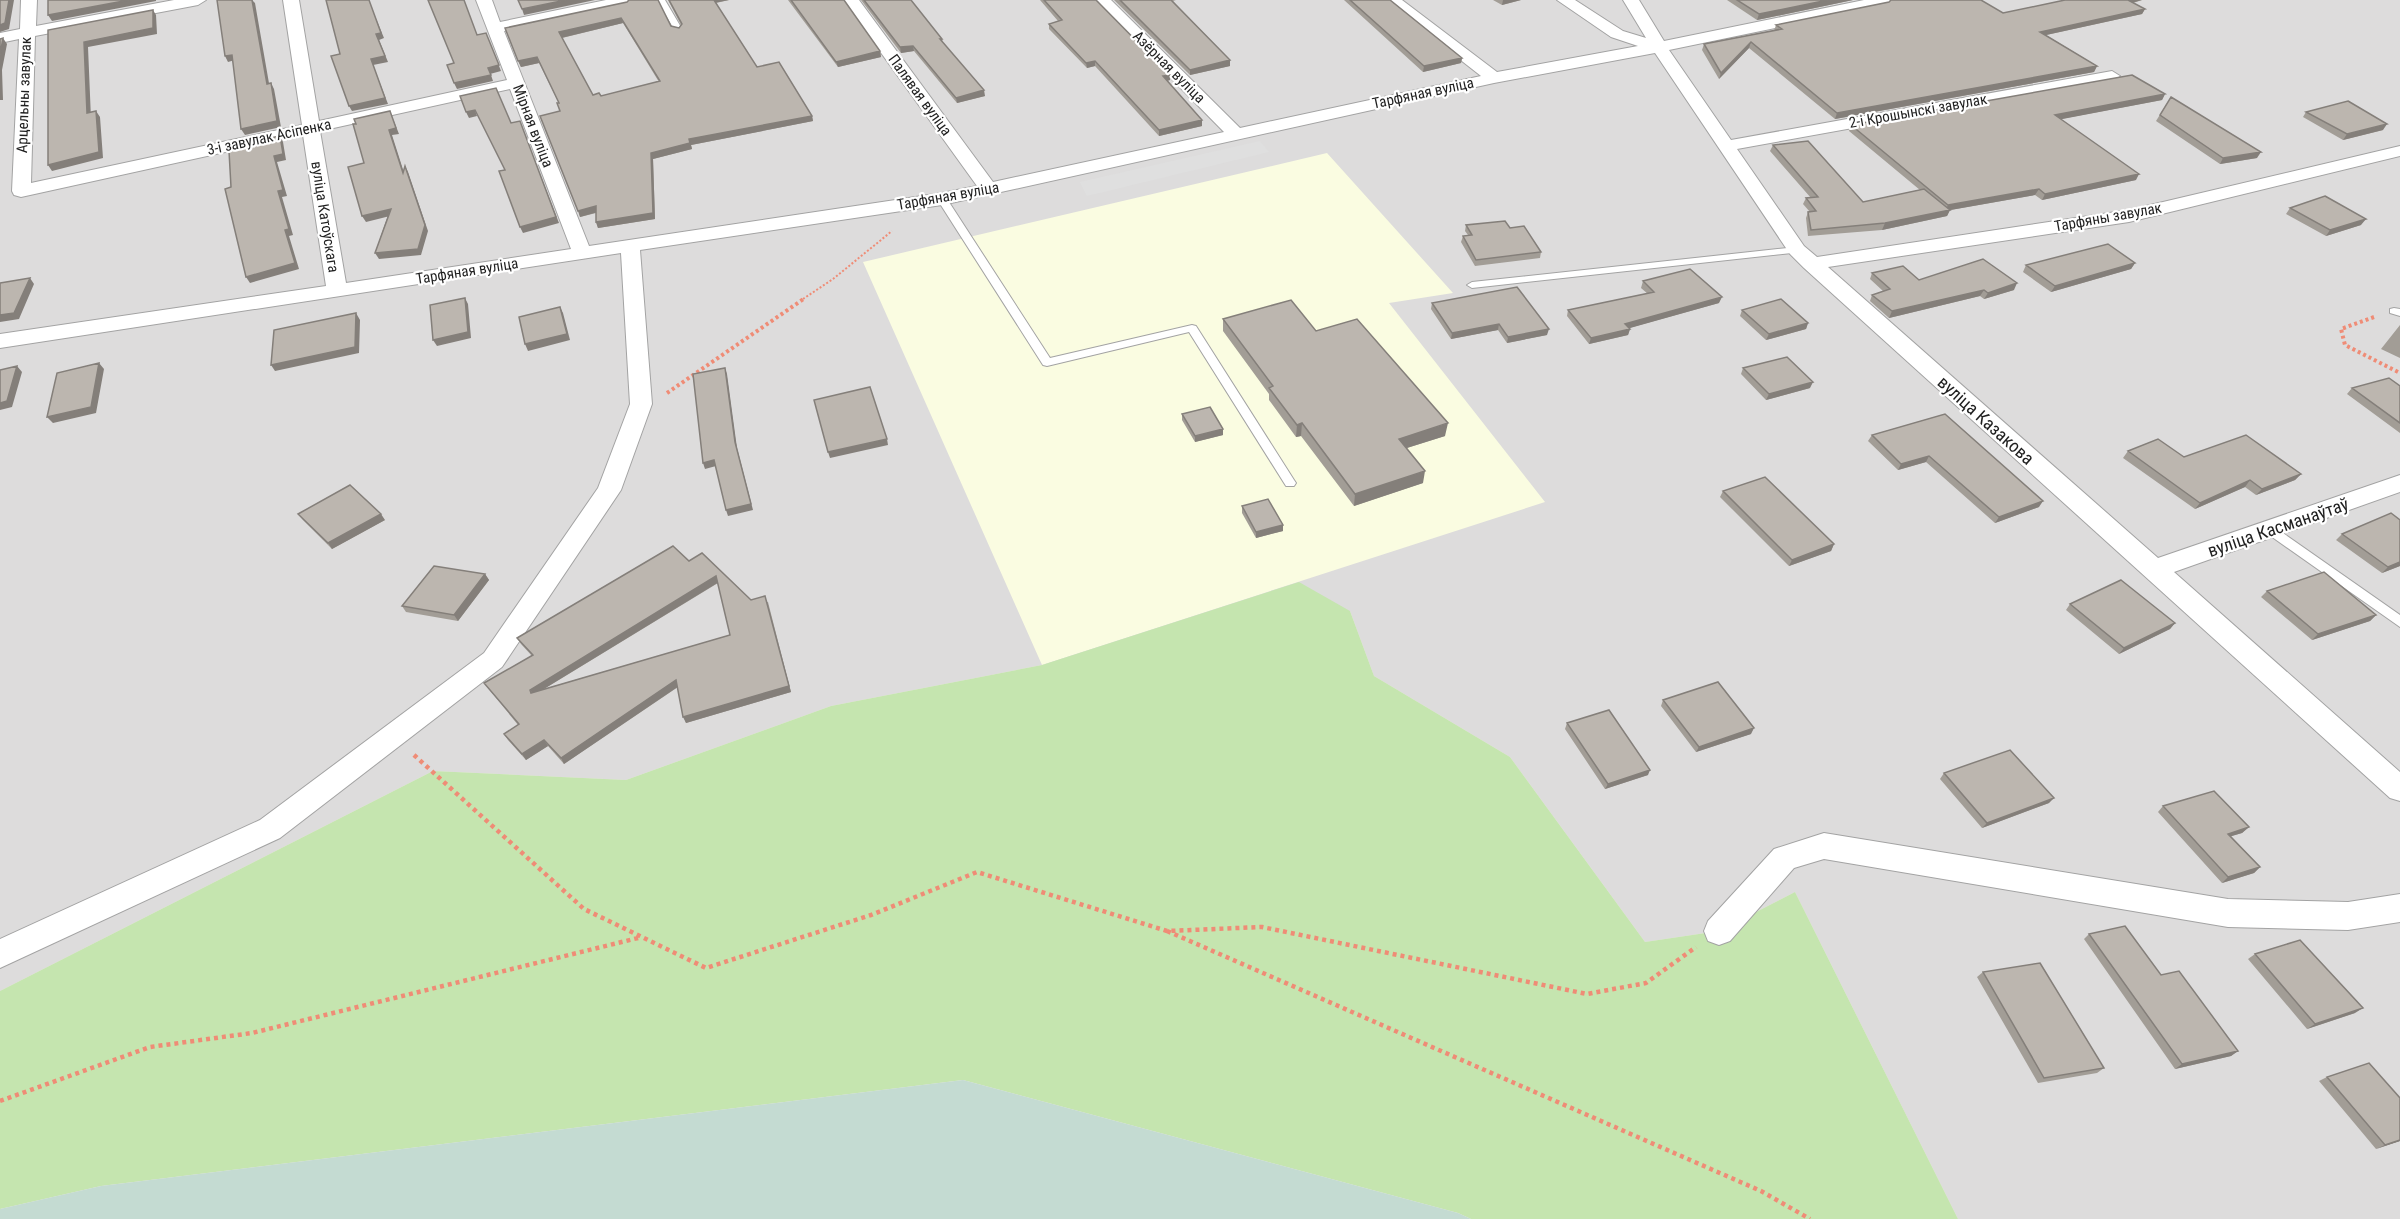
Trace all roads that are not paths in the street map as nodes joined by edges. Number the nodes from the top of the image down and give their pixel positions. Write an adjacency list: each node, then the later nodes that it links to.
1 (29, 0): 15 (street, Арцельны завулак)
2 (198, 0): 15 (street)
3 (291, 0): 21 (street, вуліца Катоўскага)
4 (484, 0): 13 (street, Мірная вуліца)
5 (628, 0): 13 (street)
6 (662, 0): 14 (lane)
7 (851, 0): 25 (street, Палявая вуліца)
8 (1101, 0): 22 (street, Азёрная вуліца)
9 (1392, 0): 19 (street)
10 (1565, 0): 17 (street)
11 (1631, 0): 17 (street, вуліца Казакова)
12 (1886, 0): 17 (street, Тарфяная вуліца)
13 (495, 28): 20 (street, Мірная вуліца)
14 (678, 28)
15 (27, 33): 16 (street); 26 (street, Арцельны завулак)
16 (0, 38)
17 (1659, 47): 19 (street, Тарфяная вуліца); 23 (street, вуліца Казакова)
18 (2112, 76): 23 (street, 2-і Крошынскі завулак)
19 (1494, 78): 22 (street, Тарфяная вуліца)
20 (517, 83): 21 (street, 3-і завулак Асіпенка); 29 (street, Мірная вуліца)
21 (311, 128): 26 (street, 3-і завулак Асіпенка); 32 (street, вуліца Катоўскага)
22 (1236, 134): 25 (street, Тарфяная вуліца)
23 (1725, 146): 30 (street, вуліца Казакова)
24 (2400, 151): 30 (street, Тарфяны завулак)
25 (989, 189): 27 (street, Тарфяная вуліца)
26 (21, 191)
27 (935, 200): 28 (street, Тарфяная вуліца); 34 (lane)
28 (630, 246): 29 (street, Тарфяная вуліца); 42 (street)
29 (582, 252): 32 (street, Тарфяная вуліца)
30 (1804, 257): 31 (lane); 37 (street, вуліца Казакова)
31 (1472, 285)
32 (337, 292): 33 (street, Тарфяная вуліца)
33 (0, 341)
34 (1290, 483)
35 (2400, 483): 36 (street, вуліца Касманаўтаў)
36 (2270, 530): 37 (street, вуліца Касманаўтаў); 38 (lane)
37 (2155, 569): 39 (street, вуліца Казакова)
38 (2400, 622)
39 (2400, 789)
40 (2400, 908): 41 (street)
41 (1719, 932)
42 (0, 954)

